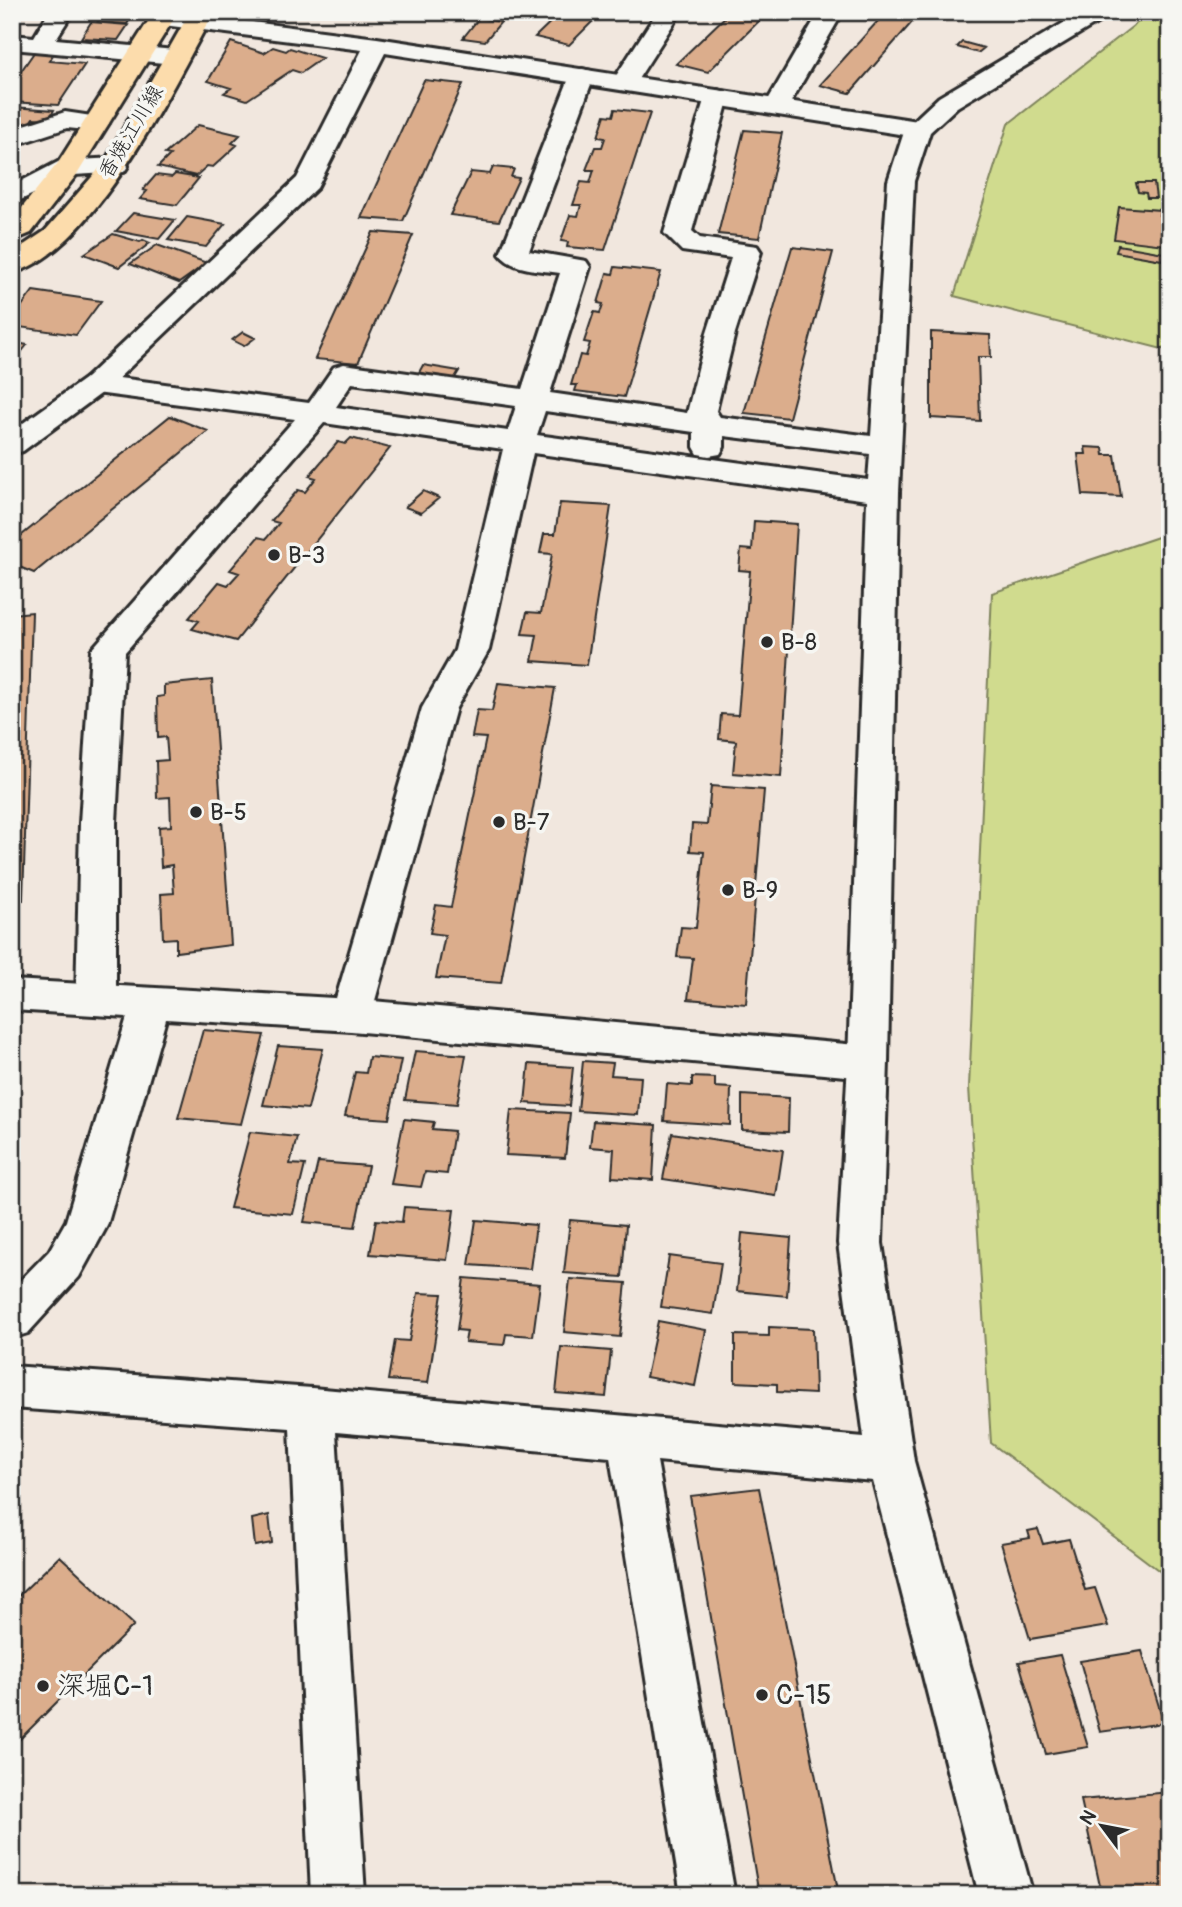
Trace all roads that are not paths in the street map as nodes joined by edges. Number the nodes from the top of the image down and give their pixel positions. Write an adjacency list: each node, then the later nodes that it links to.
1 (61, 12): 8 (street)
2 (669, 12): 13 (street)
3 (831, 12): 15 (street)
4 (164, 15): 6 (street); 10 (main road, 香焼江川線)
5 (1080, 15): 17 (street)
6 (200, 16): 9 (street); 11 (main road, 香焼江川線)
7 (12, 42): 8 (street)
8 (41, 44): 10 (street)
9 (377, 46): 12 (street); 24 (street)
10 (139, 54): 11 (street); 16 (main road, 香焼江川線)
11 (175, 57): 19 (main road, 香焼江川線)
12 (582, 76): 13 (street); 25 (street)
13 (624, 82): 14 (street)
14 (717, 97): 15 (street); 27 (street)
15 (776, 107): 17 (street)
16 (96, 123): 18 (street); 20 (main road, 香焼江川線)
17 (918, 129): 30 (street)
18 (12, 138)
19 (115, 166): 20 (street); 23 (main road, 香焼江川線)
20 (69, 167): 21 (street); 22 (main road, 香焼江川線)
21 (12, 196)
22 (12, 233)
23 (12, 265)
24 (96, 384): 26 (street); 29 (street)
25 (531, 400): 26 (street); 27 (street); 28 (street)
26 (318, 412): 28 (street); 34 (street)
27 (709, 425): 30 (street); 31 (street)
28 (520, 442): 31 (street); 36 (street)
29 (12, 445)
30 (887, 447): 32 (street)
31 (709, 470): 32 (street)
32 (883, 492): 37 (street)
33 (12, 995): 34 (street)
34 (96, 999): 35 (street)
35 (151, 1002): 36 (street); 38 (street)
36 (351, 1015): 37 (street)
37 (868, 1062): 42 (street)
38 (12, 1319)
39 (12, 1387): 40 (street)
40 (312, 1409): 41 (street); 43 (street)
41 (630, 1438): 42 (street); 44 (street)
42 (891, 1461): 45 (street)
43 (338, 1895)
44 (708, 1895)
45 (1006, 1895)

